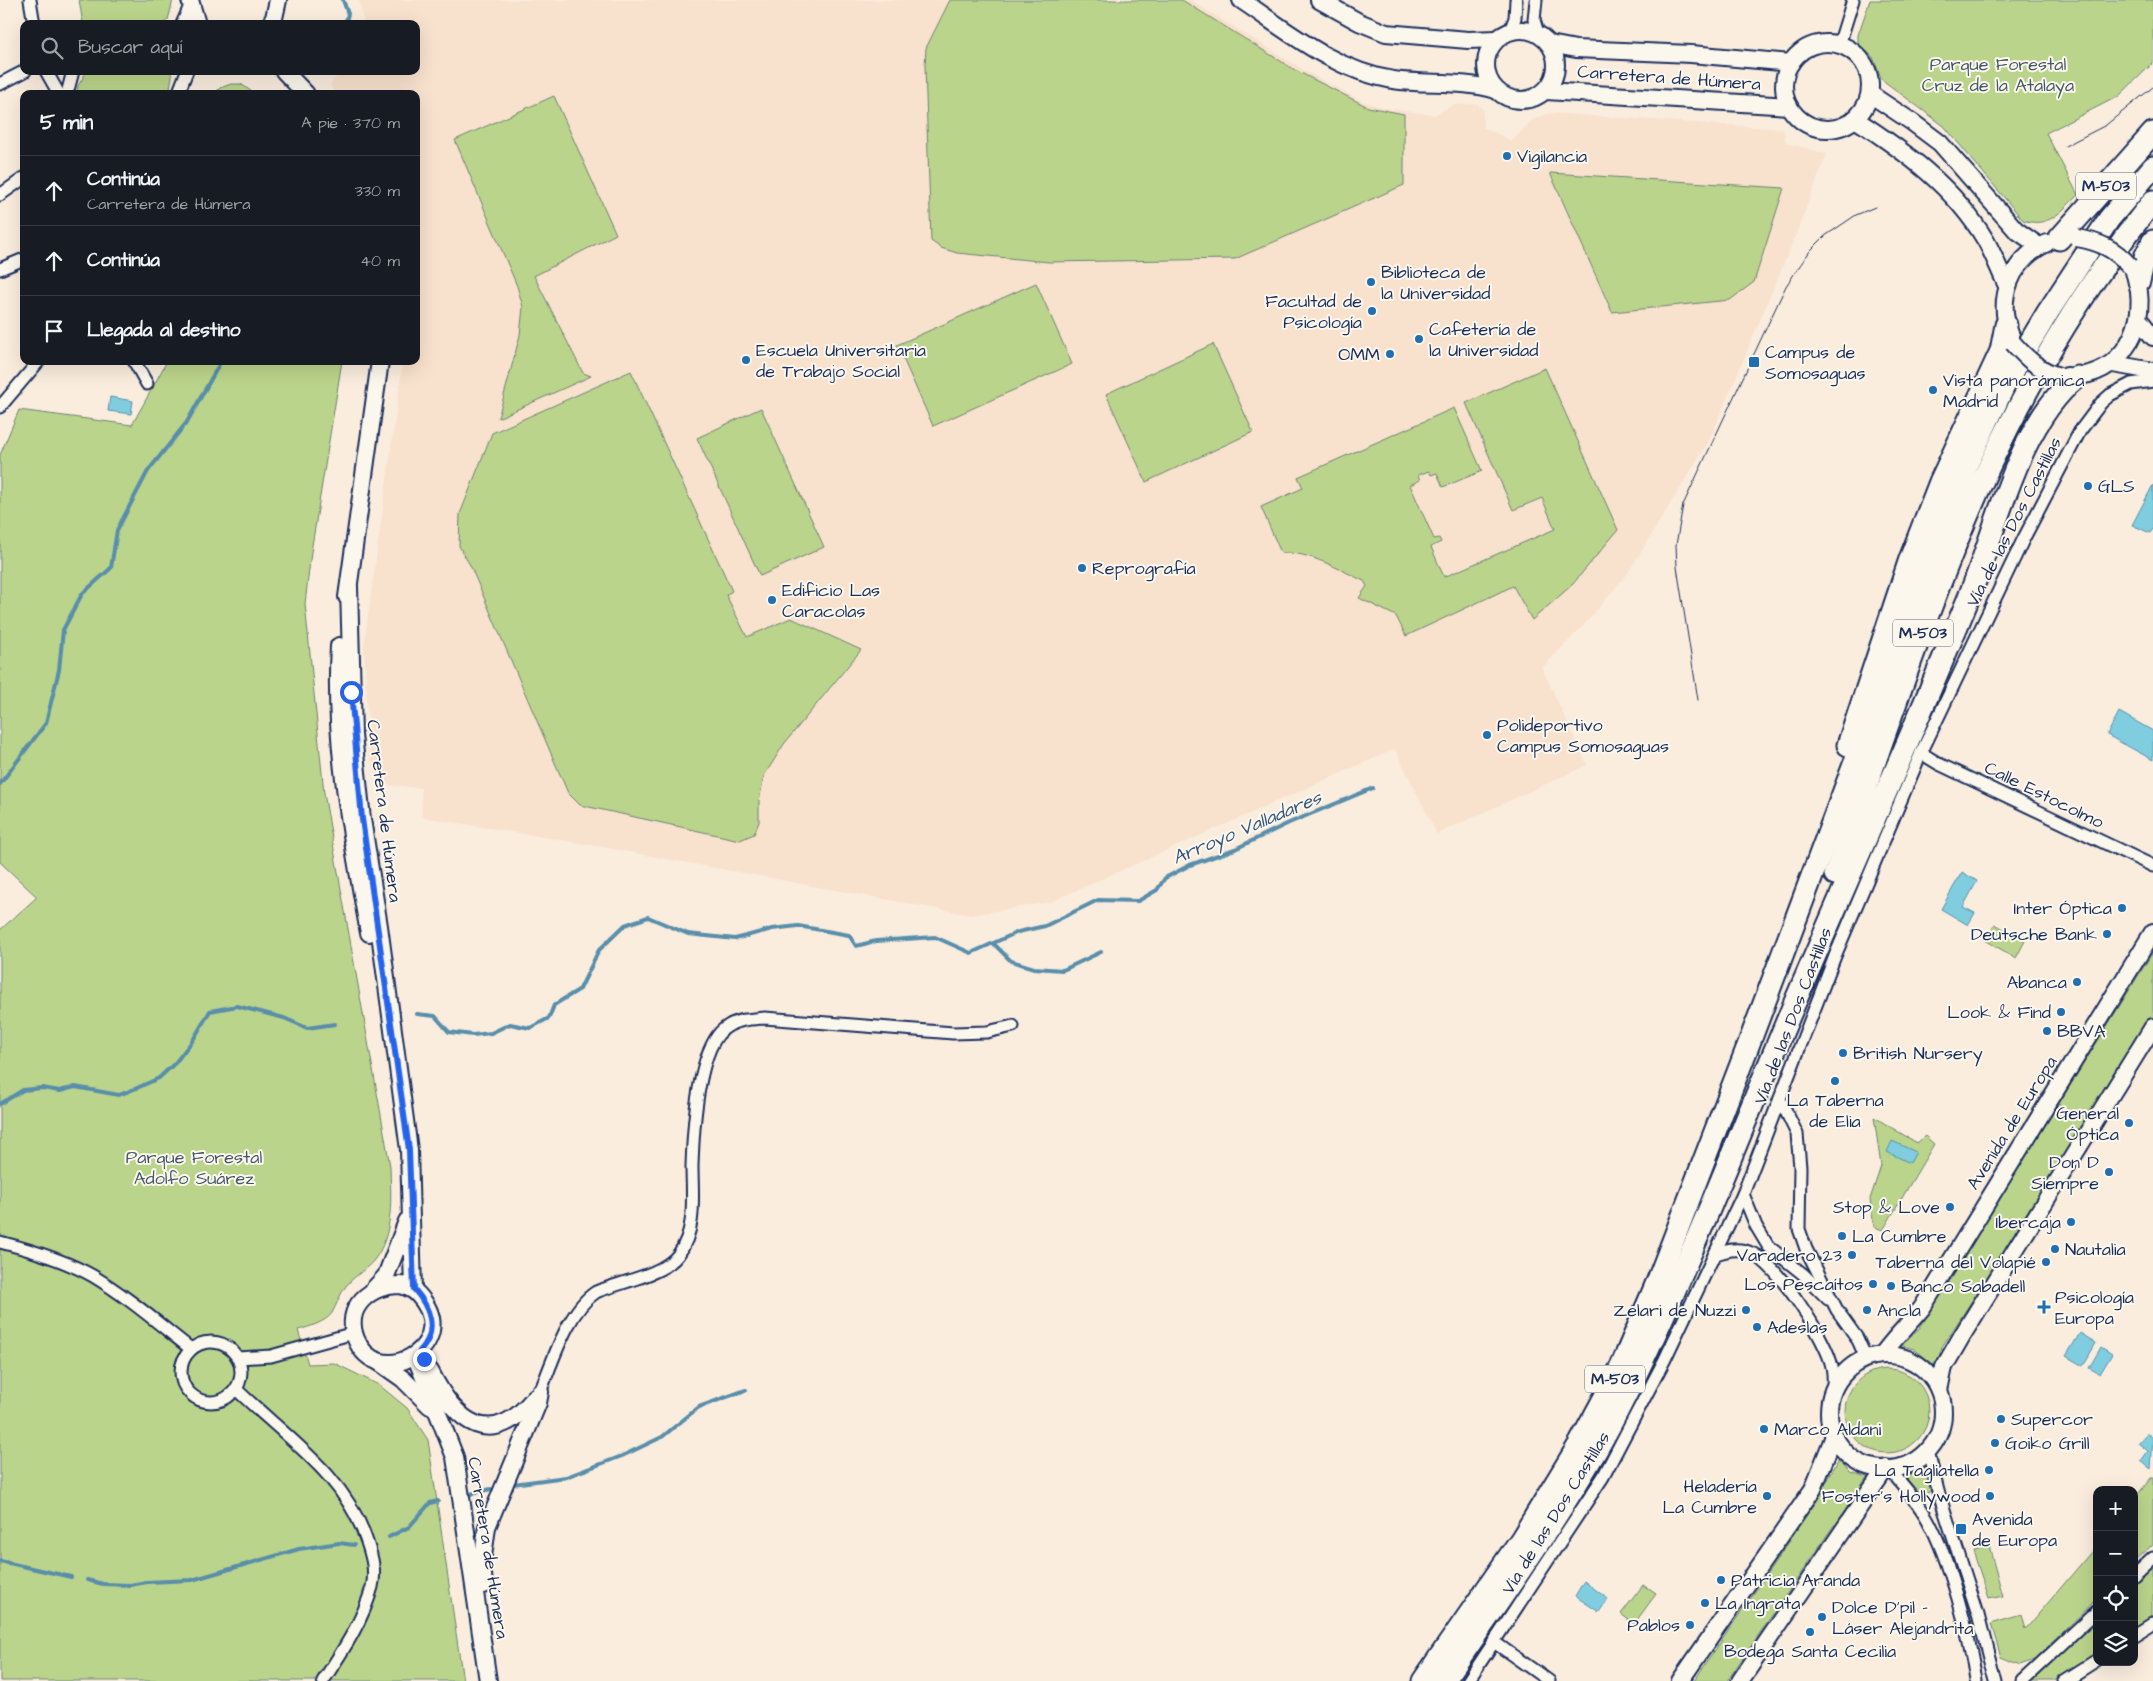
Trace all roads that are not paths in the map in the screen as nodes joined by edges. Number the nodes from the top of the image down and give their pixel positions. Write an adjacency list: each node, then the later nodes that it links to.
1 (30, 0): 9 (street)
2 (278, 0): 12 (street)
3 (1241, 0): 29 (street)
4 (1319, 0): 13 (street)
5 (1516, 0): 13 (street)
6 (1536, 0): 14 (street)
7 (1853, 0): 15 (street)
8 (190, 3): 10 (street); 11 (street)
9 (33, 20)
10 (184, 20)
11 (196, 20)
12 (273, 20)
13 (1503, 35): 14 (street); 29 (street)
14 (1544, 39): 16 (street, Carretera de Húmera); 30 (street)
15 (1839, 45): 16 (street); 31 (street)
16 (1791, 63): 32 (street)
17 (20, 74): 23 (street)
18 (48, 75): 24 (street)
19 (72, 75): 25 (street)
20 (185, 75): 26 (street)
21 (288, 75): 27 (street)
22 (298, 75): 28 (street)
23 (0, 84)
24 (57, 90)
25 (68, 90)
26 (180, 90)
27 (302, 90)
28 (308, 90)
29 (1496, 90): 30 (street)
30 (1546, 91): 32 (street, Carretera de Húmera)
31 (1870, 94): 33 (street); 41 (street)
32 (1789, 106): 33 (street)
33 (1855, 119): 45 (street)
34 (2153, 133): 39 (highway, M-503)
35 (2153, 166): 63 (highway, M-503)
36 (20, 181): 37 (street)
37 (0, 196)
38 (2153, 201): 64 (highway, M-503)
39 (2068, 238): 41 (street); 44 (street, bridge)
40 (2153, 241): 44 (highway)
41 (2040, 246): 45 (street)
42 (20, 261): 43 (street)
43 (0, 269)
44 (2134, 274): 46 (street)
45 (2007, 286): 47 (street)
46 (2142, 322): 48 (street); 49 (street)
47 (2010, 334): 54 (street, bridge); 63 (highway, M-503)
48 (2153, 337)
49 (2114, 364): 53 (street); 54 (street)
50 (36, 365): 57 (street)
51 (136, 365): 56 (street)
52 (379, 365): 67 (street, Carretera de Húmera)
53 (2153, 371)
54 (2068, 376): 64 (highway, M-503)
55 (2153, 381): 58 (street, Vía de las Dos Castillas)
56 (147, 384)
57 (0, 408)
58 (1921, 753): 59 (street, Calle Estocolmo); 65 (street, Vía de las Dos Castillas)
59 (2153, 866)
60 (2153, 932): 76 (street, Avenida de Europa)
61 (1012, 1026): 82 (street)
62 (2153, 1027): 81 (street)
63 (1748, 1046): 97 (highway, M-503)
64 (1755, 1095): 98 (highway, M-503)
65 (1780, 1099): 66 (street, Vía de las Dos Castillas); 72 (street)
66 (1742, 1194): 69 (street, Vía de las Dos Castillas); 72 (street)
67 (410, 1209): 70 (street, Carretera de Húmera); 71 (street, Carretera de Húmera)
68 (0, 1242): 74 (street)
69 (1714, 1255): 80 (street); 93 (street, Vía de las Dos Castillas)
70 (414, 1289): 71 (street); 75 (street)
71 (370, 1293): 73 (street)
72 (1837, 1310): 76 (street)
73 (354, 1332): 77 (street); 78 (street)
74 (191, 1349): 77 (street); 79 (street)
75 (418, 1353): 78 (street); 82 (street); 83 (street, Carretera de Húmera)
76 (1874, 1357): 80 (street); 81 (street)
77 (238, 1358): 79 (street)
78 (377, 1360): 83 (street, Carretera de Húmera)
79 (236, 1389): 95 (street)
80 (1833, 1390): 84 (street)
81 (1939, 1390): 85 (street)
82 (540, 1392): 92 (street)
83 (443, 1422): 92 (street, Carretera de Húmera)
84 (1834, 1436): 86 (street); 101 (street)
85 (1928, 1451): 86 (street); 104 (street)
86 (1887, 1469): 102 (street); 103 (street)
87 (2153, 1558): 88 (street)
88 (2138, 1572)
89 (2093, 1615): 105 (street)
90 (2153, 1624): 91 (street)
91 (2138, 1633)
92 (482, 1639): 96 (street, Carretera de Húmera)
93 (1494, 1642): 99 (street, Vía de las Dos Castillas); 100 (street)
94 (2093, 1663): 106 (street)
95 (323, 1681)
96 (488, 1681)
97 (1423, 1681)
98 (1444, 1681)
99 (1468, 1681)
100 (1549, 1681)
101 (1680, 1681)
102 (1740, 1681)
103 (1976, 1681)
104 (1995, 1681)
105 (2022, 1681)
106 (2064, 1681)

